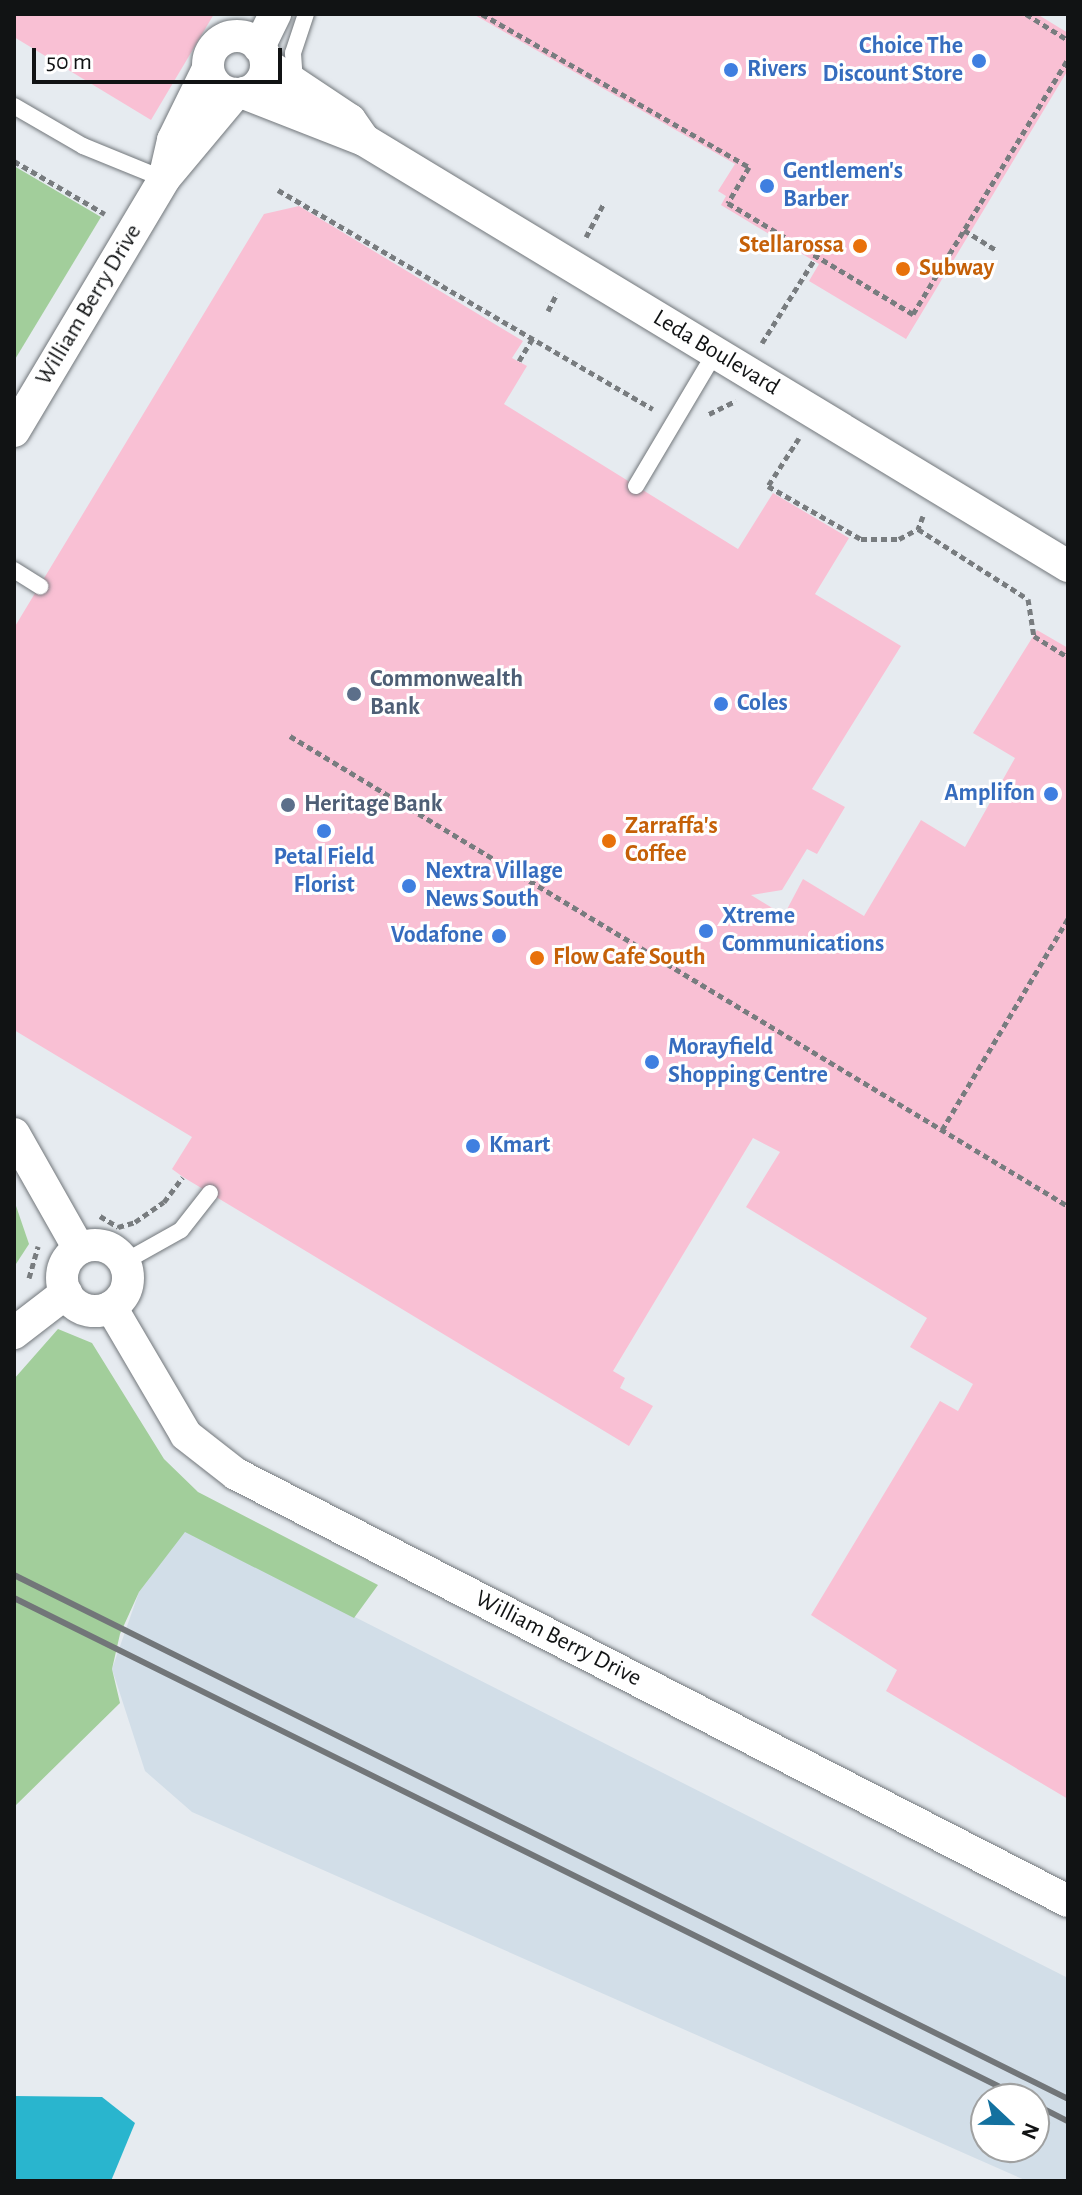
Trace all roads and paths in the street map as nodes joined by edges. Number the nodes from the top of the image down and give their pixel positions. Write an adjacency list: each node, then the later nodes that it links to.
1 (275, 14): 7 (street)
2 (306, 14): 10 (lane)
3 (482, 14): 22 (path)
4 (1026, 14): 6 (path)
5 (232, 26): 7 (street); 9 (street)
6 (1068, 40)
7 (263, 55): 10 (street, Leda Boulevard); 11 (street)
8 (1068, 59): 19 (path)
9 (208, 69): 11 (street); 15 (street, William Berry Drive)
10 (296, 83): 13 (street, Leda Boulevard)
11 (240, 93): 13 (street, Leda Boulevard); 15 (street, William Berry Drive)
12 (14, 106): 15 (lane)
13 (364, 140): 26 (street, Leda Boulevard)
14 (14, 161): 18 (path)
15 (164, 179): 33 (street, William Berry Drive)
16 (278, 190): 25 (path)
17 (604, 203): 20 (path)
18 (109, 217)
19 (964, 230): 21 (path); 22 (path)
20 (578, 250)
21 (996, 250)
22 (816, 257): 28 (path)
23 (558, 292): 24 (path)
24 (548, 311)
25 (532, 338): 27 (path); 30 (path)
26 (715, 353): 28 (street, Leda Boulevard); 34 (lane)
27 (519, 361)
28 (746, 386): 29 (path); 29 (path); 37 (street, Leda Boulevard)
29 (728, 403): 31 (path)
30 (654, 408)
31 (700, 423)
32 (793, 423): 36 (path)
33 (14, 431)
34 (636, 486)
35 (921, 505): 36 (path)
36 (918, 529): 40 (path)
37 (1068, 566)
38 (14, 570): 39 (lane)
39 (40, 586)
40 (1068, 657)
41 (290, 736): 43 (path)
42 (1068, 919): 43 (path)
43 (942, 1130): 47 (path)
44 (14, 1134): 50 (street)
45 (183, 1177): 48 (path)
46 (210, 1193): 51 (lane)
47 (1068, 1206)
48 (89, 1210)
49 (39, 1233): 52 (path)
50 (79, 1249): 51 (street); 53 (street)
51 (124, 1262): 54 (street)
52 (22, 1284)
53 (66, 1293): 54 (street); 55 (street)
54 (111, 1307): 56 (street, William Berry Drive)
55 (14, 1333)
56 (1068, 1901)

